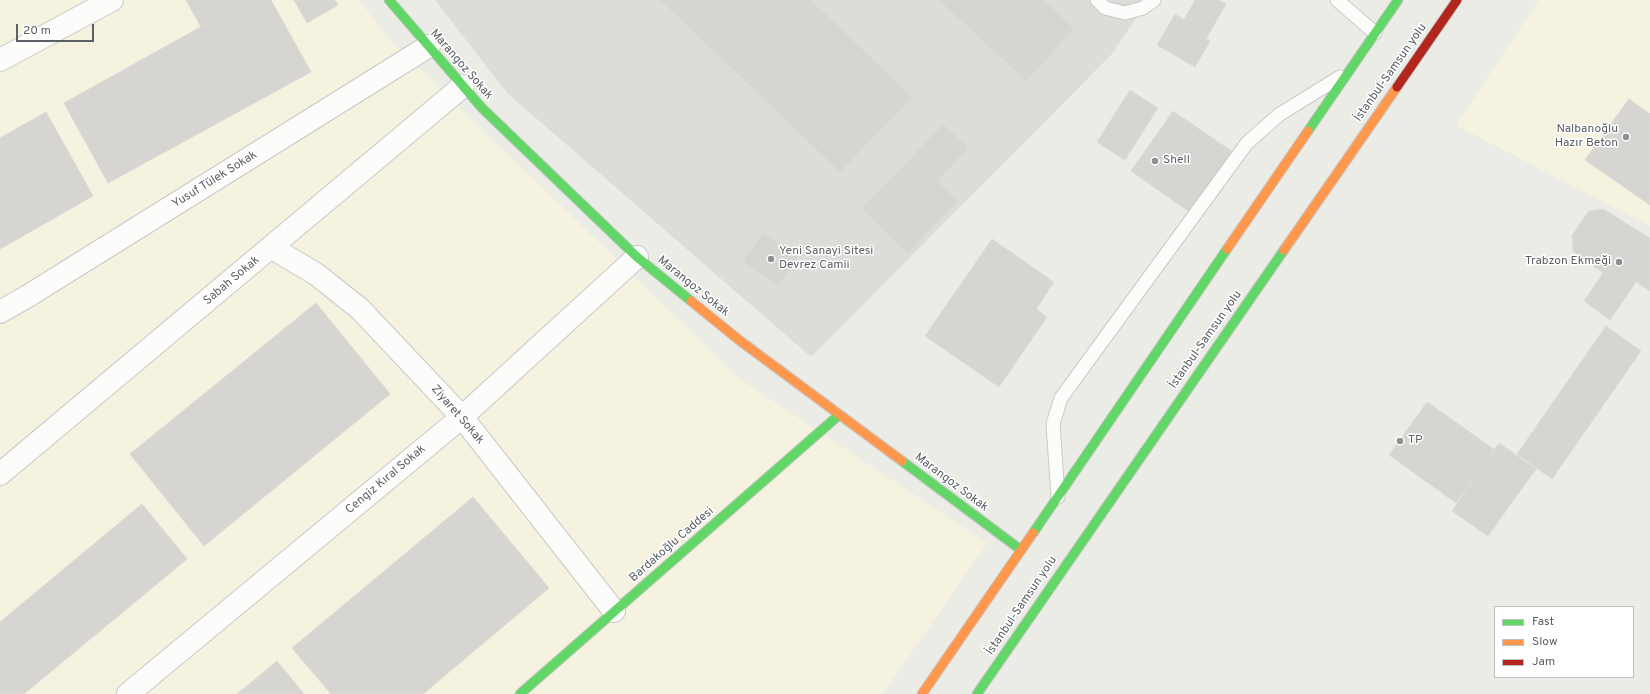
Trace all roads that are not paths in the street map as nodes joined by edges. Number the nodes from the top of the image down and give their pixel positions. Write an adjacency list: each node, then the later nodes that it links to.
1 (112, 0): 10 (street)
2 (389, 0): 9 (main road, Marangoz Sokak)
3 (1096, 0): 4 (lane)
4 (1154, 0)
5 (1337, 0): 8 (lane)
6 (1398, 0): 8 (main road)
7 (1457, 0): 25 (main road, İstanbul-Samsun yolu)
8 (1375, 33): 11 (main road)
9 (429, 46): 12 (main road, Marangoz Sokak); 15 (street, Yusuf Tülek Sokak)
10 (0, 60)
11 (1348, 73): 19 (main road); 19 (lane)
12 (463, 86): 13 (street, Sabah Sokak); 14 (main road, Marangoz Sokak)
13 (272, 248): 17 (street, Ziyaret Sokak); 18 (street, Sabah Sokak)
14 (637, 257): 16 (main road, Marangoz Sokak); 17 (street, Cengiz Kıral Sokak)
15 (0, 312)
16 (839, 415): 20 (main road, Marangoz Sokak); 21 (main road, Bardakoğlu Caddesi)
17 (462, 417): 21 (street, Ziyaret Sokak); 22 (street, Cengiz Kıral Sokak)
18 (0, 474)
19 (1058, 497): 20 (main road)
20 (1021, 550): 24 (main road)
21 (614, 612): 23 (main road, Bardakoğlu Caddesi)
22 (128, 694)
23 (520, 694)
24 (922, 694)
25 (977, 694)

